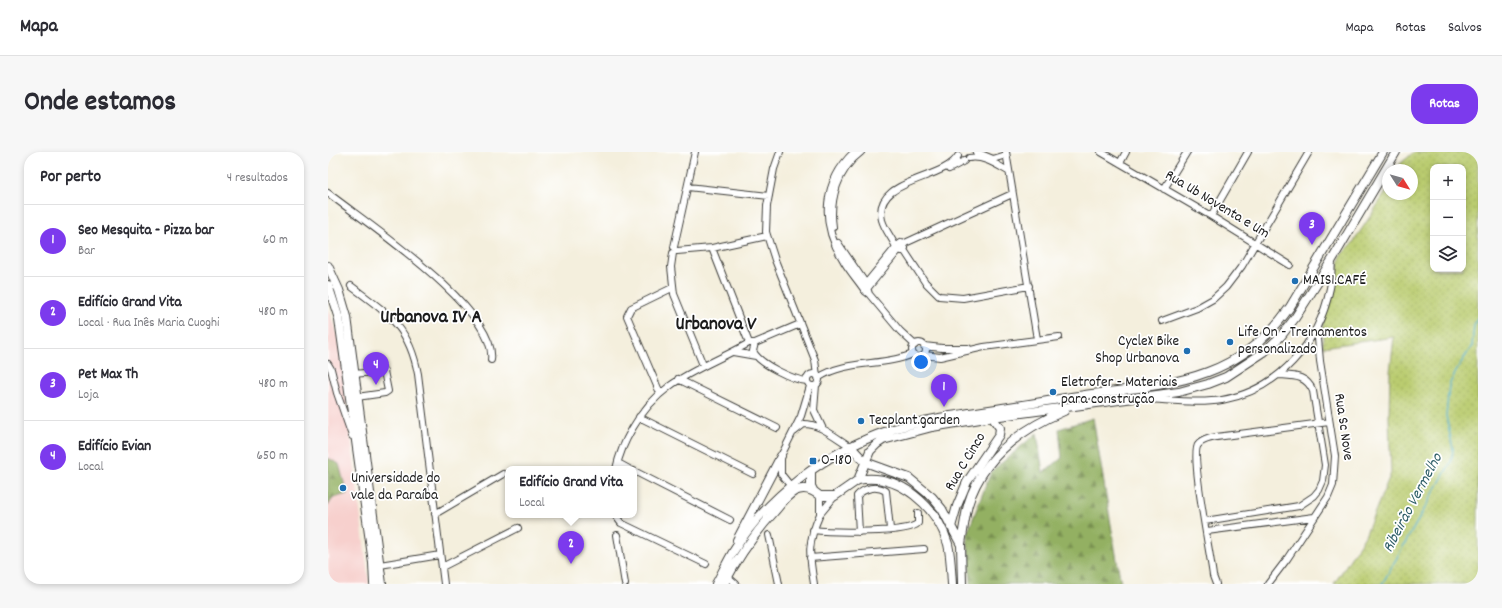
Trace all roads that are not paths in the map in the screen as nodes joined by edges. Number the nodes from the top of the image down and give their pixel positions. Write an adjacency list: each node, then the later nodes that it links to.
1 (695, 152): 19 (street)
2 (780, 152): 23 (street)
3 (854, 152): 37 (street)
4 (861, 152): 37 (street)
5 (976, 152): 13 (street)
6 (1101, 152): 17 (street, Rua Ub Noventa e Um)
7 (1126, 152): 17 (street)
8 (1187, 152): 20 (street)
9 (1248, 152): 24 (street)
10 (1309, 152): 26 (street)
11 (1401, 152): 15 (street)
12 (959, 154): 16 (street); 27 (street)
13 (1006, 154): 18 (street)
14 (1381, 154): 70 (street)
15 (1394, 156): 30 (street)
16 (967, 157): 18 (street); 27 (street)
17 (1120, 163): 20 (street, Rua Ub Noventa e Um)
18 (1008, 171): 22 (street)
19 (688, 187): 23 (street); 29 (street)
20 (1164, 189): 24 (street, Rua Ub Noventa e Um)
21 (328, 193): 52 (street)
22 (1012, 194): 27 (street); 35 (street)
23 (769, 196): 25 (street)
24 (1211, 216): 26 (street, Rua Ub Noventa e Um)
25 (767, 236): 28 (street); 40 (street)
26 (1255, 243): 32 (street, Rua Ub Noventa e Um); 39 (street)
27 (900, 247): 35 (street); 37 (street)
28 (712, 248): 29 (street); 44 (street)
29 (674, 250): 36 (street)
30 (1332, 260): 41 (street); 61 (street)
31 (328, 266): 38 (street)
32 (1290, 266)
33 (328, 285): 38 (street)
34 (351, 286): 91 (street)
35 (1029, 286): 43 (street)
36 (672, 288): 54 (street); 59 (street)
37 (866, 289): 45 (street)
38 (343, 318): 55 (street); 71 (street)
39 (1162, 320)
40 (800, 324): 44 (street); 58 (street)
41 (1317, 327): 56 (street); 66 (street, Rua Sc Nove)
42 (1059, 337): 43 (street)
43 (1037, 339): 47 (street)
44 (753, 344): 48 (street); 51 (street)
45 (915, 345): 46 (street); 49 (street)
46 (924, 346): 47 (street); 50 (street)
47 (984, 347): 50 (street)
48 (732, 352): 51 (street); 54 (street)
49 (913, 354): 50 (street); 58 (street)
50 (924, 354)
51 (756, 356): 58 (street)
52 (491, 360)
53 (328, 364): 71 (street)
54 (703, 366): 57 (street)
55 (354, 374): 60 (street); 60 (street)
56 (1279, 375): 61 (street); 65 (street)
57 (678, 379): 59 (street); 67 (street)
58 (813, 380): 68 (street); 69 (street)
59 (660, 393): 63 (street)
60 (357, 397): 112 (street)
61 (1134, 399): 62 (street)
62 (1069, 408): 64 (street); 106 (street, Rua C Cinco)
63 (639, 417): 75 (street); 80 (street)
64 (992, 417): 72 (street); 88 (street, Rua C Cinco)
65 (1319, 422): 66 (street); 82 (street); 96 (street)
66 (1329, 422): 85 (street, Rua Sc Nove)
67 (777, 428)
68 (823, 429): 69 (street); 70 (street)
69 (792, 433): 73 (street)
70 (850, 446): 74 (street); 76 (street)
71 (357, 450): 115 (street)
72 (870, 451): 74 (street); 77 (street)
73 (781, 456): 83 (street); 108 (street)
74 (865, 462): 77 (street); 81 (street)
75 (617, 466)
76 (811, 471): 83 (street); 84 (street)
77 (891, 471): 89 (street)
78 (637, 473): 95 (street)
79 (504, 474): 91 (street)
80 (753, 474)
81 (858, 480): 87 (street); 105 (street)
82 (1321, 485): 85 (street); 96 (street)
83 (793, 489): 84 (street); 108 (street); 114 (street)
84 (813, 490): 86 (street)
85 (1331, 492): 93 (street, Rua Sc Nove)
86 (820, 496): 87 (street); 92 (street)
87 (835, 496): 92 (street)
88 (957, 506): 89 (street); 97 (street, Rua C Cinco)
89 (942, 509): 97 (street)
90 (918, 513): 99 (street)
91 (435, 514): 109 (street)
92 (820, 514): 100 (street)
93 (1314, 517): 101 (street); 126 (street, Rua Sc Nove)
94 (617, 518): 111 (street)
95 (730, 520)
96 (1205, 521): 101 (street)
97 (952, 524): 105 (street, Rua C Cinco); 106 (street)
98 (518, 528): 113 (street)
99 (890, 529): 102 (street); 102 (street)
100 (813, 530): 102 (street); 110 (street)
101 (1207, 531): 125 (street)
102 (860, 532)
103 (618, 535): 118 (street)
104 (769, 535): 121 (street)
105 (948, 544): 123 (street)
106 (961, 545): 124 (street)
107 (924, 549): 110 (street)
108 (734, 551): 119 (street)
109 (440, 555): 112 (street); 113 (street)
110 (810, 558): 122 (street)
111 (706, 564)
112 (380, 565): 116 (street)
113 (442, 567): 117 (street)
114 (726, 580): 120 (street)
115 (374, 584)
116 (382, 584)
117 (444, 584)
118 (625, 584)
119 (716, 584)
120 (736, 584)
121 (779, 584)
122 (814, 584)
123 (952, 584)
124 (962, 584)
125 (1216, 584)
126 (1268, 584)

